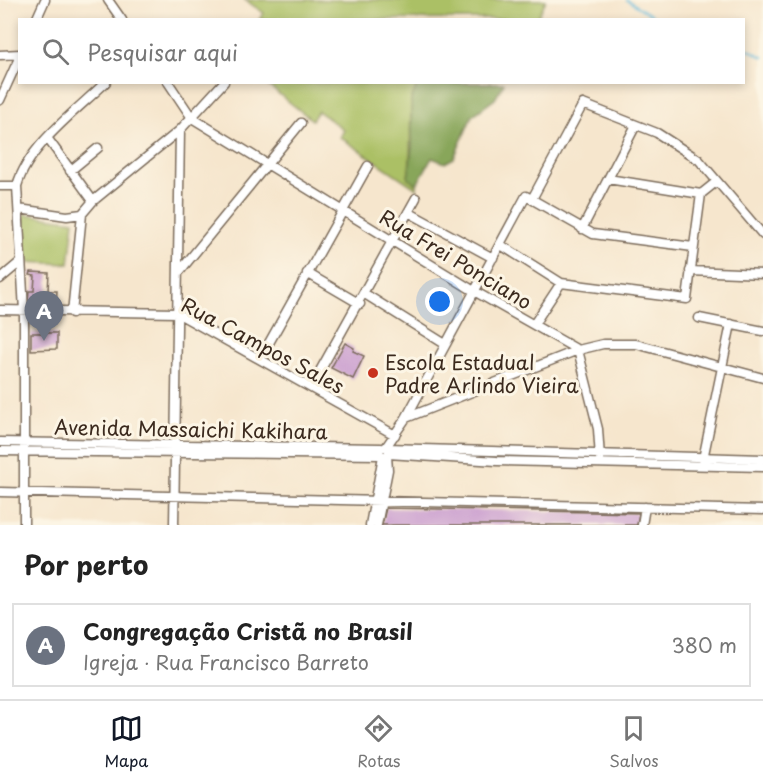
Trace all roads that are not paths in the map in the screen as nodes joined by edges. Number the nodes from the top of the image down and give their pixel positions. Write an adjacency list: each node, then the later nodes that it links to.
1 (45, 0): 3 (street)
2 (108, 0): 4 (street)
3 (37, 18)
4 (121, 18)
5 (0, 54): 6 (street)
6 (18, 55)
7 (18, 60): 11 (street)
8 (103, 84): 16 (street)
9 (169, 84): 12 (street, Rua Frei Ponciano)
10 (222, 84): 12 (street)
11 (0, 100)
12 (192, 118): 15 (street); 18 (street, Rua Frei Ponciano)
13 (301, 123): 18 (street)
14 (636, 125): 21 (street); 22 (street); 27 (street)
15 (180, 130): 28 (street); 40 (street)
16 (48, 139): 20 (street); 24 (street)
17 (98, 148): 20 (street)
18 (268, 166): 30 (street, Rua Frei Ponciano); 40 (street)
19 (368, 166): 30 (street)
20 (70, 171): 28 (street)
21 (608, 179): 25 (street); 33 (street)
22 (717, 182): 25 (street); 34 (street)
23 (0, 186): 24 (street)
24 (17, 186): 29 (street)
25 (701, 194): 37 (street)
26 (416, 198): 31 (street)
27 (529, 198): 33 (street); 36 (street)
28 (93, 201): 32 (street)
29 (19, 209): 32 (street); 39 (street)
30 (342, 210): 35 (street, Rua Frei Ponciano); 42 (street)
31 (408, 212): 35 (street); 38 (street)
32 (82, 214): 51 (street)
33 (582, 230): 37 (street)
34 (763, 235)
35 (393, 242): 46 (street, Rua Frei Ponciano); 47 (street)
36 (501, 245): 38 (street); 45 (street)
37 (693, 247): 41 (street)
38 (493, 258): 46 (street)
39 (19, 263): 44 (street); 50 (street)
40 (180, 271): 52 (street)
41 (690, 271): 43 (street); 45 (street)
42 (307, 273): 48 (street); 59 (street)
43 (763, 274)
44 (0, 279)
45 (561, 283): 54 (street)
46 (474, 291): 54 (street, Rua Frei Ponciano); 57 (street)
47 (365, 294): 48 (street); 57 (street)
48 (360, 304): 62 (street)
49 (0, 310): 50 (street, Rua Campos Sales)
50 (24, 311): 51 (street, Rua Campos Sales); 66 (street)
51 (72, 313): 52 (street, Rua Campos Sales)
52 (177, 313): 59 (street, Rua Campos Sales); 67 (street)
53 (699, 318): 55 (street)
54 (534, 324): 58 (street, Rua Frei Ponciano)
55 (731, 324): 56 (street); 60 (street)
56 (763, 331)
57 (445, 344): 63 (street)
58 (578, 350): 60 (street); 63 (street); 71 (street)
59 (260, 359): 62 (street, Rua Campos Sales)
60 (723, 367): 61 (street); 70 (street)
61 (763, 378)
62 (311, 387): 64 (street, Rua Campos Sales)
63 (406, 418): 64 (street)
64 (395, 435): 69 (street)
65 (0, 442): 66 (street, Avenida Massaichi Kakihara)
66 (24, 447): 67 (street, Avenida Massaichi Kakihara); 68 (street, Avenida Massaichi Kakihara); 76 (street)
67 (174, 448): 69 (street, Avenida Massaichi Kakihara); 77 (street)
68 (0, 451)
69 (385, 452): 71 (street, Avenida Massaichi Kakihara); 78 (street)
70 (703, 456): 71 (street, Avenida Massaichi Kakihara); 72 (street, Avenida Massaichi Kakihara); 73 (street)
71 (600, 458): 73 (street, Avenida Massaichi Kakihara)
72 (763, 459)
73 (703, 466): 74 (street, Avenida Massaichi Kakihara)
74 (763, 468)
75 (0, 492): 76 (street)
76 (24, 493): 77 (street); 81 (street)
77 (174, 496): 78 (street); 82 (street)
78 (379, 500): 79 (street); 83 (street); 84 (street)
79 (645, 507): 80 (street); 85 (street)
80 (763, 510)
81 (24, 525)
82 (174, 525)
83 (370, 525)
84 (377, 525)
85 (642, 525)

